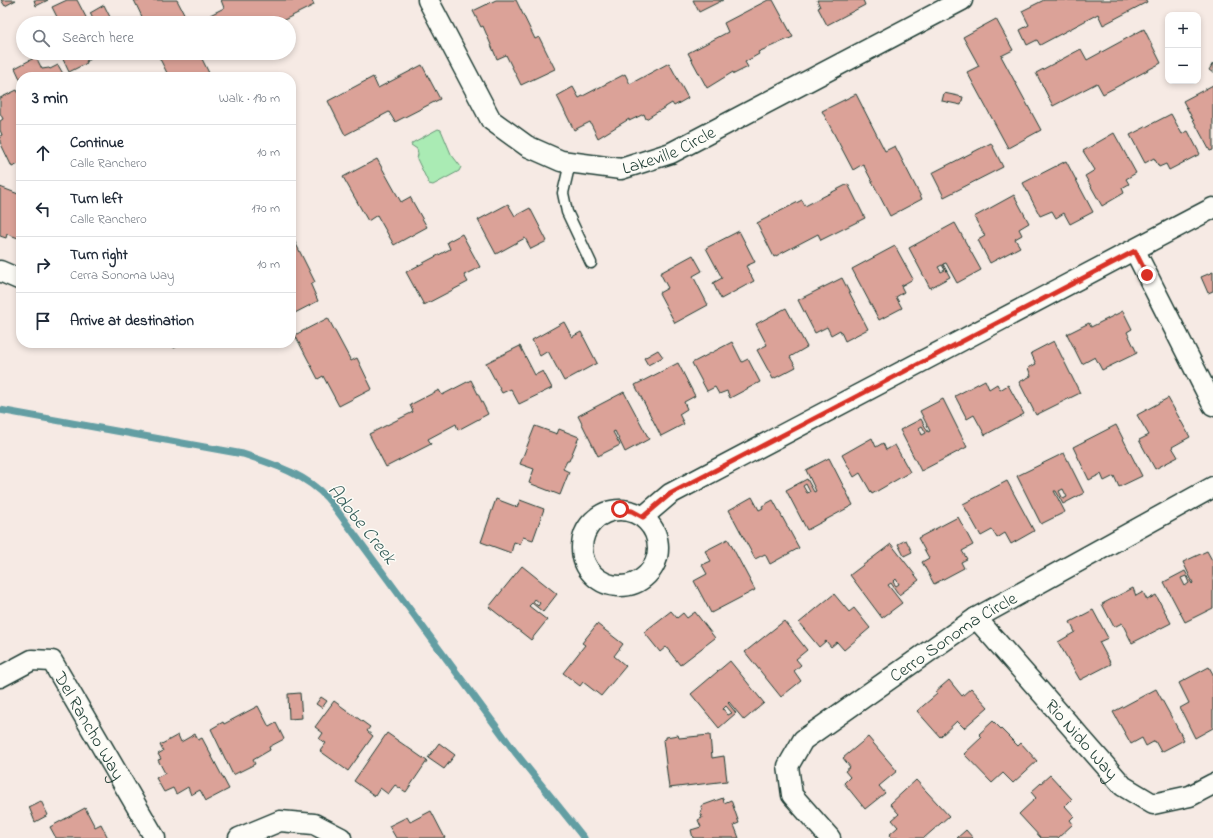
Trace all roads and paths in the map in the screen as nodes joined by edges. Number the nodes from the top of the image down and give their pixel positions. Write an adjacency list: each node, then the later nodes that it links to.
1 (428, 0): 3 (street, Lakeville Circle)
2 (962, 0): 3 (street, Lakeville Circle)
3 (570, 162): 6 (lane)
4 (1213, 208): 5 (street)
5 (1135, 251): 9 (street); 11 (street)
6 (591, 263)
7 (0, 271): 8 (street)
8 (16, 278)
9 (1213, 404)
10 (1213, 487): 12 (street, Cerro Sonoma Circle)
11 (643, 517)
12 (976, 618): 14 (street, Rio Nido Way); 18 (street, Cerro Sonoma Circle)
13 (0, 676): 15 (street, Del Rancho Way)
14 (1213, 784)
15 (155, 838)
16 (240, 838): 17 (street)
17 (341, 838)
18 (830, 838)

